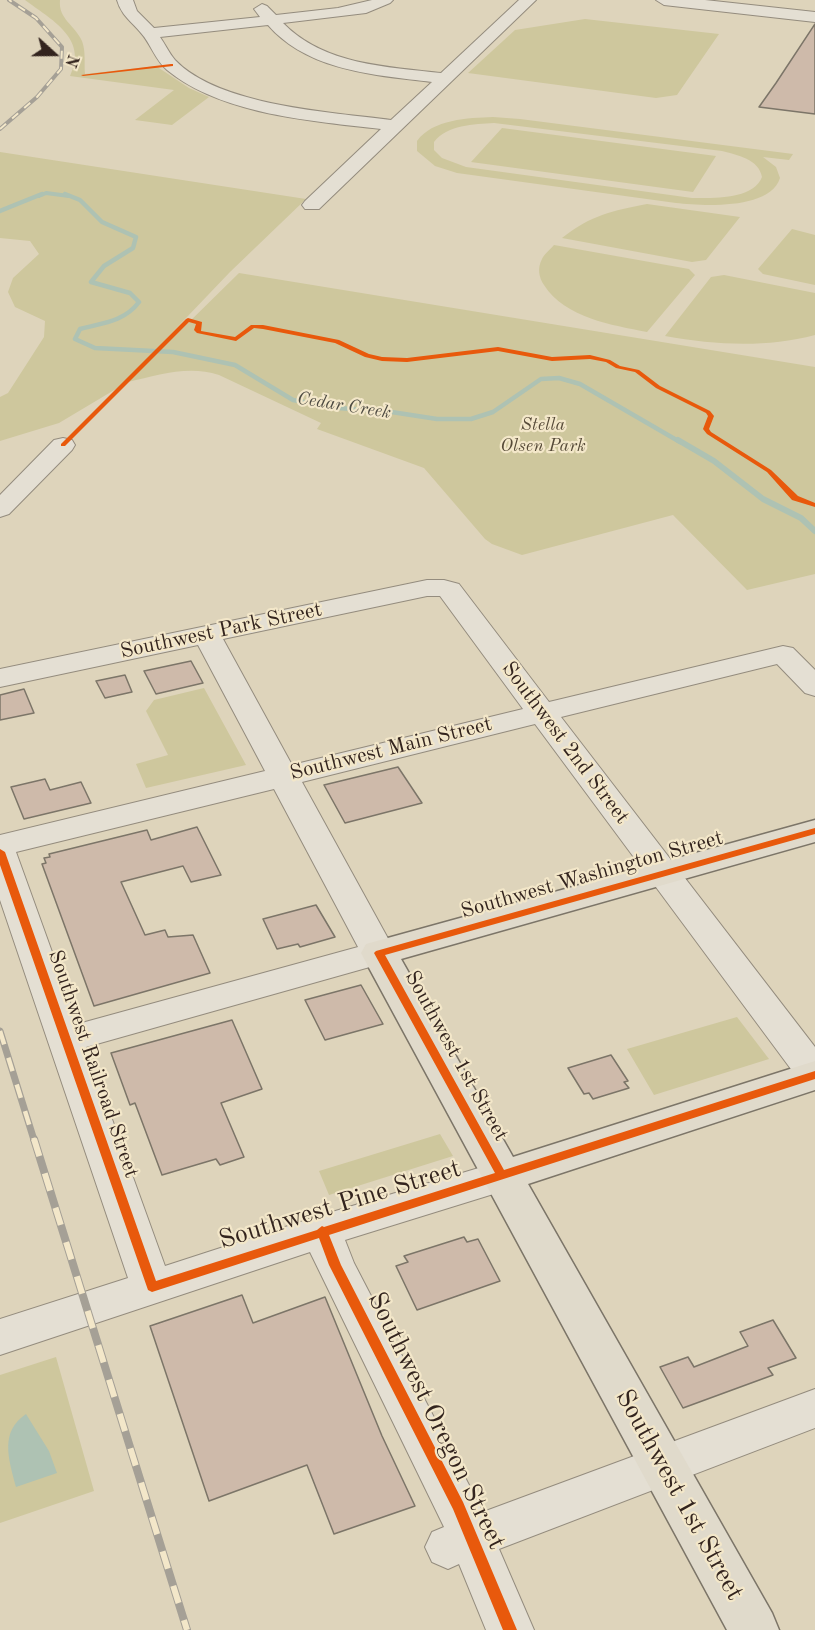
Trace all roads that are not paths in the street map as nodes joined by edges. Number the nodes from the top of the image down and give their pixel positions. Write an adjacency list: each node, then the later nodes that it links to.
1 (125, 0): 10 (street)
2 (257, 0): 9 (street)
3 (385, 0): 9 (street)
4 (528, 0): 11 (street)
5 (665, 0): 7 (street)
6 (801, 0): 7 (street)
7 (792, 14): 8 (street)
8 (815, 17)
9 (273, 20): 10 (street); 11 (street)
10 (149, 33): 12 (street)
11 (446, 79): 12 (street)
12 (396, 126): 13 (street)
13 (312, 205)
14 (63, 445): 15 (street)
15 (0, 509)
16 (444, 588): 17 (street, Southwest Park Street); 20 (street, Southwest 2nd Street)
17 (206, 633): 18 (street, Southwest Park Street); 21 (street, Southwest 1st Street)
18 (0, 678)
19 (815, 687): 20 (street, Southwest Main Street)
20 (541, 713): 21 (street, Southwest Main Street); 25 (street, Southwest 2nd Street)
21 (281, 776): 23 (street, Southwest Main Street); 26 (street, Southwest 1st Street)
22 (815, 831): 25 (main road, Southwest Washington Street)
23 (0, 846)
24 (0, 852): 27 (street, Southwest Railroad Street)
25 (663, 873): 26 (main road, Southwest Washington Street); 28 (street, Southwest 2nd Street)
26 (379, 953): 27 (street, Southwest Washington Street); 29 (main road, Southwest 1st Street)
27 (66, 1040): 31 (street, Southwest Railroad Street)
28 (815, 1075): 29 (main road, Southwest Pine Street)
29 (502, 1176): 30 (street, Southwest Pine Street); 34 (main road, Southwest 1st Street)
30 (322, 1232): 31 (street, Southwest Pine Street); 35 (street, Southwest Oregon Street)
31 (152, 1287): 32 (street, Southwest Pine Street)
32 (0, 1337)
33 (815, 1408): 34 (street)
34 (662, 1465): 35 (street); 37 (main road, Southwest 1st Street)
35 (460, 1542): 36 (street, Southwest Oregon Street)
36 (510, 1630)
37 (754, 1630)

